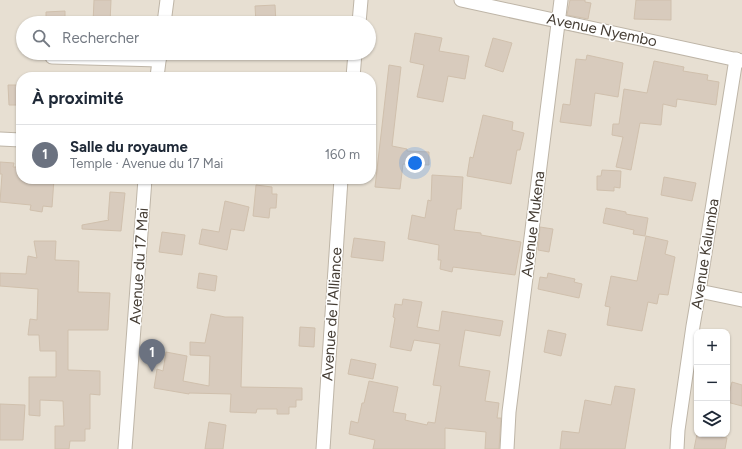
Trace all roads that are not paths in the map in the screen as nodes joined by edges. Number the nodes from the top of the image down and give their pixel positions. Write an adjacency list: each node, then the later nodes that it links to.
1 (167, 0): 5 (street)
2 (361, 0): 6 (street)
3 (461, 0): 7 (street, Avenue Nyembo)
4 (561, 0): 7 (street, Avenue Mukena)
5 (165, 16)
6 (360, 16)
7 (559, 21): 10 (street, Avenue Nyembo); 21 (street, Avenue Mukena)
8 (159, 60): 11 (street)
9 (354, 60): 12 (street)
10 (739, 60): 17 (street, Avenue Kalumba)
11 (158, 72)
12 (353, 72)
13 (0, 139): 14 (street)
14 (16, 140)
15 (145, 184): 19 (street, Avenue du 17 Mai)
16 (341, 184): 20 (street, Avenue de l'Alliance)
17 (699, 291): 18 (street); 22 (street, Avenue Kalumba)
18 (742, 300)
19 (125, 449)
20 (323, 449)
21 (507, 449)
22 (677, 449)

